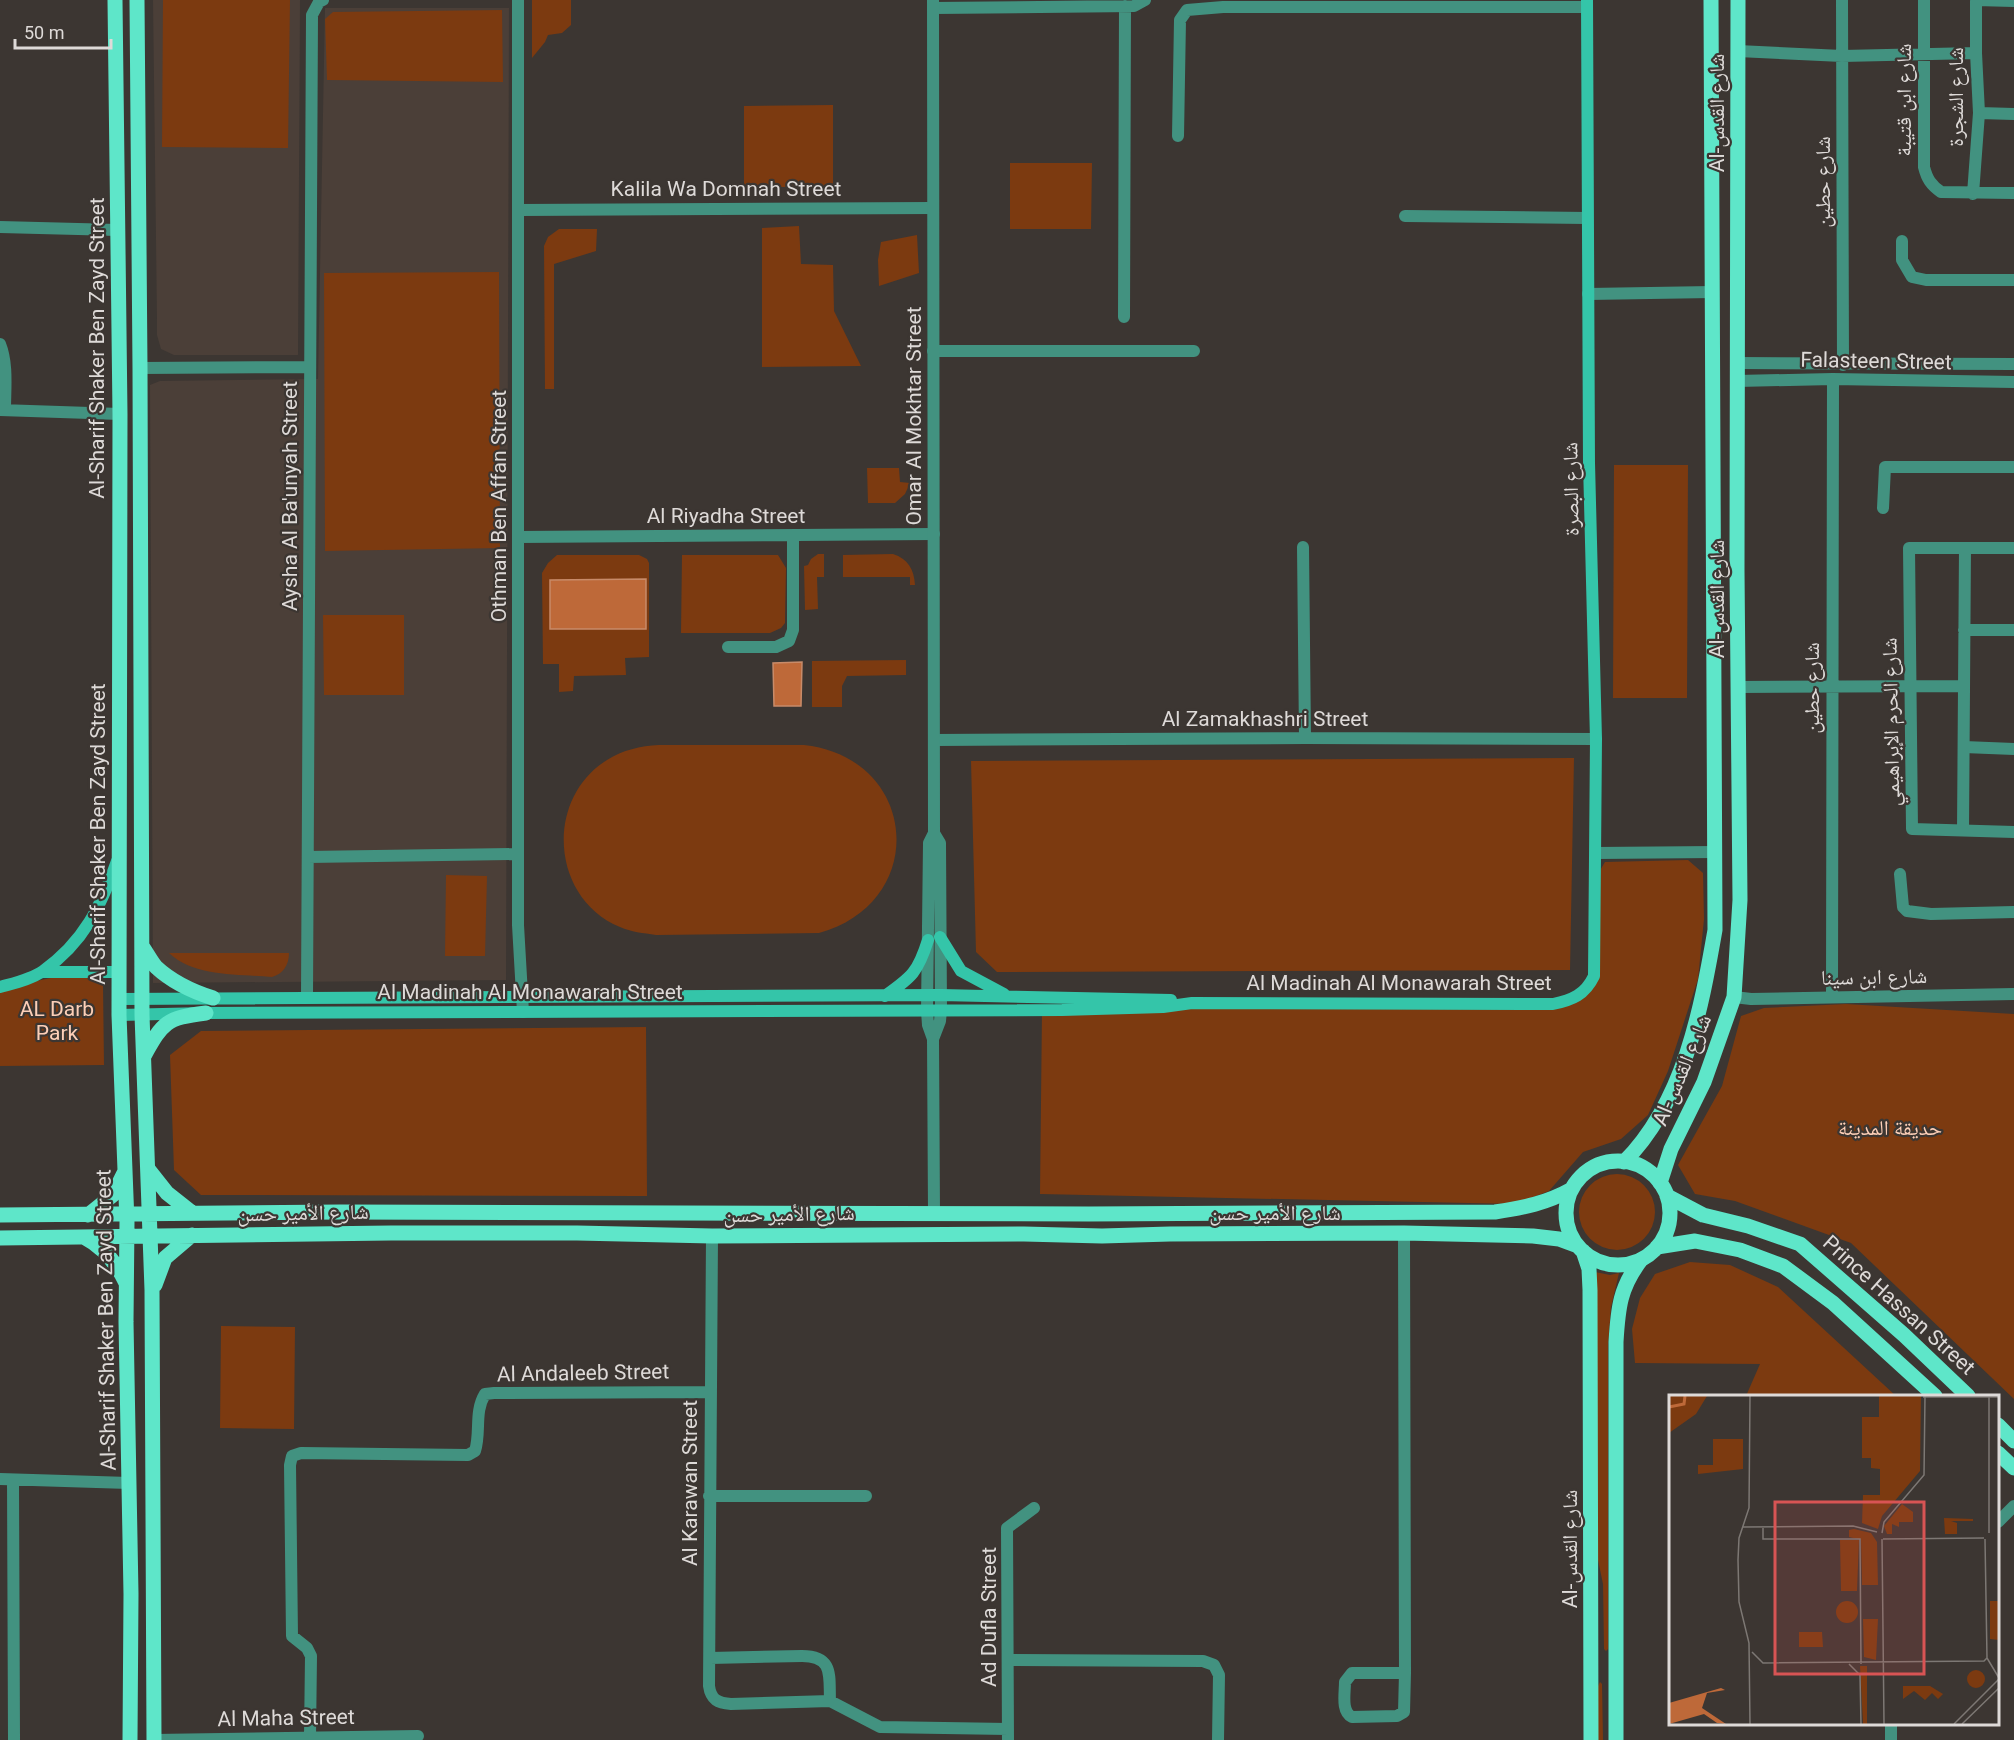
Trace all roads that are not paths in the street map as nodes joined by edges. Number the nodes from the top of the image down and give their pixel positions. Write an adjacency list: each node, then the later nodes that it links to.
1 (114, 0): 20 (main road, Al-Sharif Shaker Ben Zayd Street)
2 (137, 0): 19 (main road, Al-Sharif Shaker Ben Zayd Street)
3 (323, 0): 47 (street, Aysha Al Ba'unyah Street)
4 (518, 0): 29 (street, Othman Ben Affan Street)
5 (1144, 0): 14 (street)
6 (1711, 0): 24 (main road, Al-شارع القدس)
7 (1738, 0): 15 (main road, Al-شارع القدس)
8 (1842, 0): 18 (street, شارع حطين)
9 (1924, 0): 16 (street, شارع ابن قتيبة)
10 (1976, 0): 11 (street); 17 (street, شارع الشجرة)
11 (2014, 1)
12 (933, 4): 14 (street); 28 (street, Omar Al Mokhtar Street)
13 (1587, 4): 23 (street); 31 (main road, شارع البصرة)
14 (1125, 6): 40 (street)
15 (1738, 51): 18 (street); 25 (main road, Al-شارع القدس)
16 (1924, 52): 17 (street); 18 (street); 27 (street, شارع ابن قتيبة)
17 (1976, 52): 21 (street, شارع الشجرة)
18 (1842, 56): 46 (street, شارع حطين)
19 (138, 111): 20 (main road); 48 (main road, Al-Sharif Shaker Ben Zayd Street)
20 (115, 113): 35 (main road, Al-Sharif Shaker Ben Zayd Street)
21 (1979, 114): 22 (street); 27 (street, شارع الشجرة)
22 (2014, 114)
23 (1178, 136)
24 (1712, 186): 25 (main road); 32 (main road, Al-شارع القدس)
25 (1738, 191): 33 (main road, Al-شارع القدس)
26 (2014, 193): 27 (street, شارع ابن قتيبة)
27 (1973, 194)
28 (933, 208): 29 (street, Kalila Wa Domnah Street); 42 (street, Omar Al Mokhtar Street)
29 (519, 210): 59 (street, Othman Ben Affan Street)
30 (1405, 216): 31 (street)
31 (1587, 218): 39 (main road, شارع البصرة)
32 (1712, 221): 33 (main road); 38 (main road, Al-شارع القدس)
33 (1737, 222): 44 (main road, Al-شارع القدس)
34 (0, 228): 35 (street)
35 (117, 230): 53 (main road, Al-Sharif Shaker Ben Zayd Street)
36 (1902, 241): 37 (street)
37 (2014, 280)
38 (1712, 292): 39 (street); 60 (main road, Al-شارع القدس)
39 (1588, 294): 76 (main road, شارع البصرة)
40 (1124, 317)
41 (0, 344): 52 (street)
42 (933, 351): 43 (street); 56 (street, Omar Al Mokhtar Street)
43 (1194, 351)
44 (1737, 363): 46 (street, Falasteen Street); 50 (main road, Al-شارع القدس)
45 (2014, 364): 46 (street, Falasteen Street)
46 (1843, 365)
47 (310, 367): 48 (street); 86 (street, Aysha Al Ba'unyah Street)
48 (140, 368): 64 (main road, Al-Sharif Shaker Ben Zayd Street)
49 (1833, 379): 50 (street, Falasteen Street); 51 (street, Falasteen Street); 74 (street, شارع حطين)
50 (1737, 381): 57 (main road, Al-شارع القدس)
51 (2014, 382)
52 (2, 410): 53 (street)
53 (120, 414): 65 (main road, Al-Sharif Shaker Ben Zayd Street)
54 (2014, 467): 55 (street)
55 (1883, 508)
56 (934, 534): 58 (street, Al Riyadha Street); 77 (street, Omar Al Mokhtar Street)
57 (1738, 534): 60 (main road); 67 (main road, Al-شارع القدس)
58 (794, 536): 59 (street, Al Riyadha Street); 70 (street)
59 (518, 537): 84 (street, Othman Ben Affan Street)
60 (1713, 539): 66 (main road, Al-شارع القدس)
61 (1303, 547): 75 (street)
62 (1965, 548): 63 (street); 68 (street); 71 (street, شارع الحرم الإبراهيمي)
63 (2014, 548)
64 (140, 550): 65 (main road); 90 (main road, Al-Sharif Shaker Ben Zayd Street)
65 (119, 552): 85 (main road, Al-Sharif Shaker Ben Zayd Street)
66 (1713, 567): 67 (main road); 82 (main road, Al-شارع القدس)
67 (1737, 570): 73 (main road, Al-شارع القدس)
68 (1964, 630): 69 (street); 72 (street)
69 (2014, 630)
70 (728, 647)
71 (1909, 686): 72 (street); 74 (street); 80 (street, شارع الحرم الإبراهيمي)
72 (1964, 686): 78 (street)
73 (1739, 687): 74 (street); 102 (main road, Al-شارع القدس)
74 (1832, 687): 103 (street, شارع حطين)
75 (1305, 738): 76 (street, Al Zamakhashri Street); 77 (street, Al Zamakhashri Street)
76 (1596, 739): 83 (main road, شارع البصرة)
77 (934, 740): 89 (street, Omar Al Mokhtar Street)
78 (1964, 747): 79 (street); 80 (street)
79 (2014, 749)
80 (1963, 830): 81 (street, شارع الحرم الإبراهيمي)
81 (2014, 832)
82 (1715, 852): 83 (street); 116 (main road, Al-شارع القدس)
83 (1596, 853): 93 (main road, شارع البصرة)
84 (518, 854): 86 (street); 101 (street, Othman Ben Affan Street)
85 (119, 855): 91 (main road); 92 (main road, Al-Sharif Shaker Ben Zayd Street)
86 (308, 857): 100 (street, Aysha Al Ba'unyah Street)
87 (1900, 874): 88 (street)
88 (2014, 912)
89 (934, 938): 96 (street); 97 (street); 98 (main road); 99 (main road)
90 (142, 946): 104 (main road); 106 (main road, Al-Sharif Shaker Ben Zayd Street)
91 (42, 972): 92 (main road); 94 (main road)
92 (119, 972): 105 (main road, Al-Sharif Shaker Ben Zayd Street)
93 (1594, 976): 107 (main road, Al Madinah Al Monawarah Street)
94 (0, 987)
95 (2014, 994): 103 (street, شارع ابن سينا)
96 (927, 995): 97 (main road, Al Madinah Al Monawarah Street); 98 (main road, Al Madinah Al Monawarah Street); 109 (street)
97 (941, 995): 99 (main road, Al Madinah Al Monawarah Street); 108 (street)
98 (885, 996): 101 (main road, Al Madinah Al Monawarah Street)
99 (1007, 996): 107 (main road, Al Madinah Al Monawarah Street)
100 (308, 997): 101 (main road, Al Madinah Al Monawarah Street); 104 (main road, Al Madinah Al Monawarah Street)
101 (521, 997): 110 (street, Othman Ben Affan Street)
102 (1734, 997): 103 (street, شارع ابن سينا); 120 (main road, Al-شارع القدس)
103 (1832, 997)
104 (213, 998): 106 (main road, Al Madinah Al Monawarah Street)
105 (119, 999): 106 (main road, Al Madinah Al Monawarah Street); 112 (main road, Al-Sharif Shaker Ben Zayd Street)
106 (142, 999): 113 (main road, Al-Sharif Shaker Ben Zayd Street)
107 (1192, 1003): 108 (main road, Al Madinah Al Monawarah Street)
108 (941, 1010): 109 (main road, Al Madinah Al Monawarah Street); 114 (street)
109 (927, 1011): 110 (main road, Al Madinah Al Monawarah Street); 114 (street)
110 (523, 1012): 111 (main road, Al Madinah Al Monawarah Street)
111 (206, 1013): 113 (main road, Al Madinah Al Monawarah Street); 115 (main road)
112 (118, 1015): 113 (main road, Al Madinah Al Monawarah Street); 117 (main road, Al-Sharif Shaker Ben Zayd Street)
113 (142, 1015): 115 (main road, Al-Sharif Shaker Ben Zayd Street)
114 (933, 1038): 123 (street)
115 (144, 1056): 118 (main road, Al-Sharif Shaker Ben Zayd Street)
116 (1624, 1162): 119 (main road); 120 (main road)
117 (126, 1168): 127 (main road); 128 (main road, Al-Sharif Shaker Ben Zayd Street)
118 (148, 1169): 121 (main road); 125 (main road, Al-Sharif Shaker Ben Zayd Street)
119 (1572, 1190): 124 (main road, شارع الأمير حسن); 139 (main road)
120 (1663, 1190): 138 (main road); 145 (main road, Prince Hassan Street)
121 (191, 1212): 122 (main road, شارع الأمير حسن); 125 (main road, شارع الأمير حسن)
122 (573, 1213): 123 (main road, شارع الأمير حسن); 130 (main road)
123 (934, 1213): 124 (main road, شارع الأمير حسن)
124 (1088, 1213): 133 (main road)
125 (150, 1214): 128 (main road, شارع الأمير حسن); 135 (main road, Al-Sharif Shaker Ben Zayd Street)
126 (0, 1215): 127 (main road, شارع الأمير حسن)
127 (88, 1215): 128 (main road, شارع الأمير حسن)
128 (127, 1215): 137 (main road, Al-Sharif Shaker Ben Zayd Street)
129 (1404, 1233): 133 (main road, شارع الأمير حسن); 139 (main road, شارع الأمير حسن); 163 (street)
130 (573, 1234): 131 (main road, شارع الأمير حسن); 132 (main road, شارع الأمير حسن)
131 (192, 1235): 135 (main road, شارع الأمير حسن); 142 (main road)
132 (712, 1236): 133 (main road, شارع الأمير حسن); 143 (street, Al Karawan Street)
133 (1089, 1236)
134 (84, 1237): 136 (main road, شارع الأمير حسن); 137 (main road, شارع الأمير حسن); 141 (main road)
135 (150, 1237): 137 (main road, شارع الأمير حسن); 142 (main road, Al-Sharif Shaker Ben Zayd Street)
136 (0, 1238)
137 (127, 1238): 141 (main road, Al-Sharif Shaker Ben Zayd Street)
138 (1657, 1247): 140 (main road); 144 (main road, Prince Hassan Street)
139 (1580, 1248): 140 (main road); 161 (main road, Al-شارع القدس)
140 (1641, 1260): 162 (main road)
141 (127, 1287): 151 (main road, Al-Sharif Shaker Ben Zayd Street)
142 (152, 1290): 158 (main road, Al-Sharif Shaker Ben Zayd Street)
143 (710, 1392): 152 (street, Al Karawan Street); 167 (street, Al Andaleeb Street)
144 (1934, 1395)
145 (1967, 1395)
146 (1999, 1426): 147 (main road)
147 (2014, 1441)
148 (1999, 1454): 149 (main road)
149 (2014, 1468)
150 (6, 1480): 151 (street); 168 (street)
151 (129, 1483): 157 (main road, Al-Sharif Shaker Ben Zayd Street)
152 (709, 1496): 153 (street); 159 (street, Al Karawan Street)
153 (866, 1496)
154 (2014, 1506): 156 (street)
155 (1034, 1508): 160 (street, Ad Dufla Street)
156 (1999, 1521)
157 (131, 1593): 158 (main road); 169 (main road, Al-Sharif Shaker Ben Zayd Street)
158 (154, 1593): 170 (main road, Al-Sharif Shaker Ben Zayd Street)
159 (710, 1658): 164 (street); 164 (street, Al Karawan Street)
160 (1009, 1660): 165 (street, Ad Dufla Street); 171 (street)
161 (1592, 1664): 162 (main road); 172 (main road, Al-شارع القدس)
162 (1616, 1664): 173 (main road)
163 (1405, 1673): 163 (street)
164 (830, 1701): 165 (street)
165 (1008, 1734)
166 (418, 1736): 167 (street, Al Maha Street)
167 (310, 1737): 170 (street, Al Maha Street)
168 (14, 1740)
169 (130, 1740)
170 (154, 1740)
171 (1218, 1740)
172 (1591, 1740)
173 (1616, 1740)

